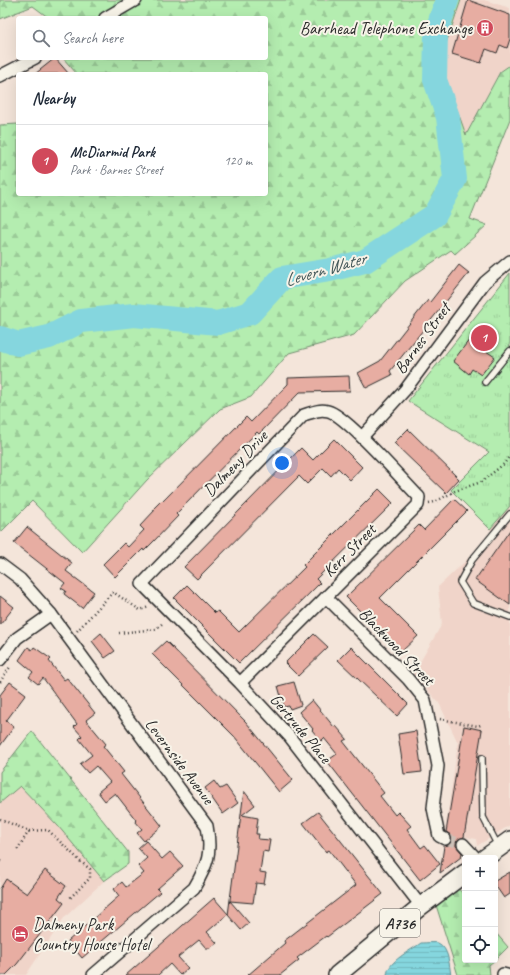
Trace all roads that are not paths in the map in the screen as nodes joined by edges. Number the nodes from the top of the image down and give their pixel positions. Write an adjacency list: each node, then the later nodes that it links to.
1 (136, 0): 2 (street)
2 (108, 16)
3 (31, 60): 4 (street)
4 (0, 76)
5 (510, 261): 8 (street, Barnes Street)
6 (510, 351): 7 (lane)
7 (485, 382)
8 (362, 438): 11 (street, Dalmeny Drive); 12 (street, Kerr Street)
9 (510, 514): 14 (lane)
10 (0, 564): 13 (street, Levernside Avenue)
11 (142, 584): 16 (street, Gertrude Place)
12 (326, 597): 16 (street, Kerr Street); 18 (street, Blackwood Street)
13 (51, 614): 15 (street); 25 (street, Levernside Avenue)
14 (510, 617)
15 (0, 660)
16 (240, 683): 24 (street, Gertrude Place)
17 (482, 758): 20 (lane)
18 (445, 839)
19 (463, 844): 21 (street)
20 (505, 844): 22 (main road)
21 (473, 855)
22 (489, 855)
23 (462, 875): 24 (main road, A736)
24 (421, 906): 26 (main road, A736)
25 (93, 975)
26 (337, 975)

